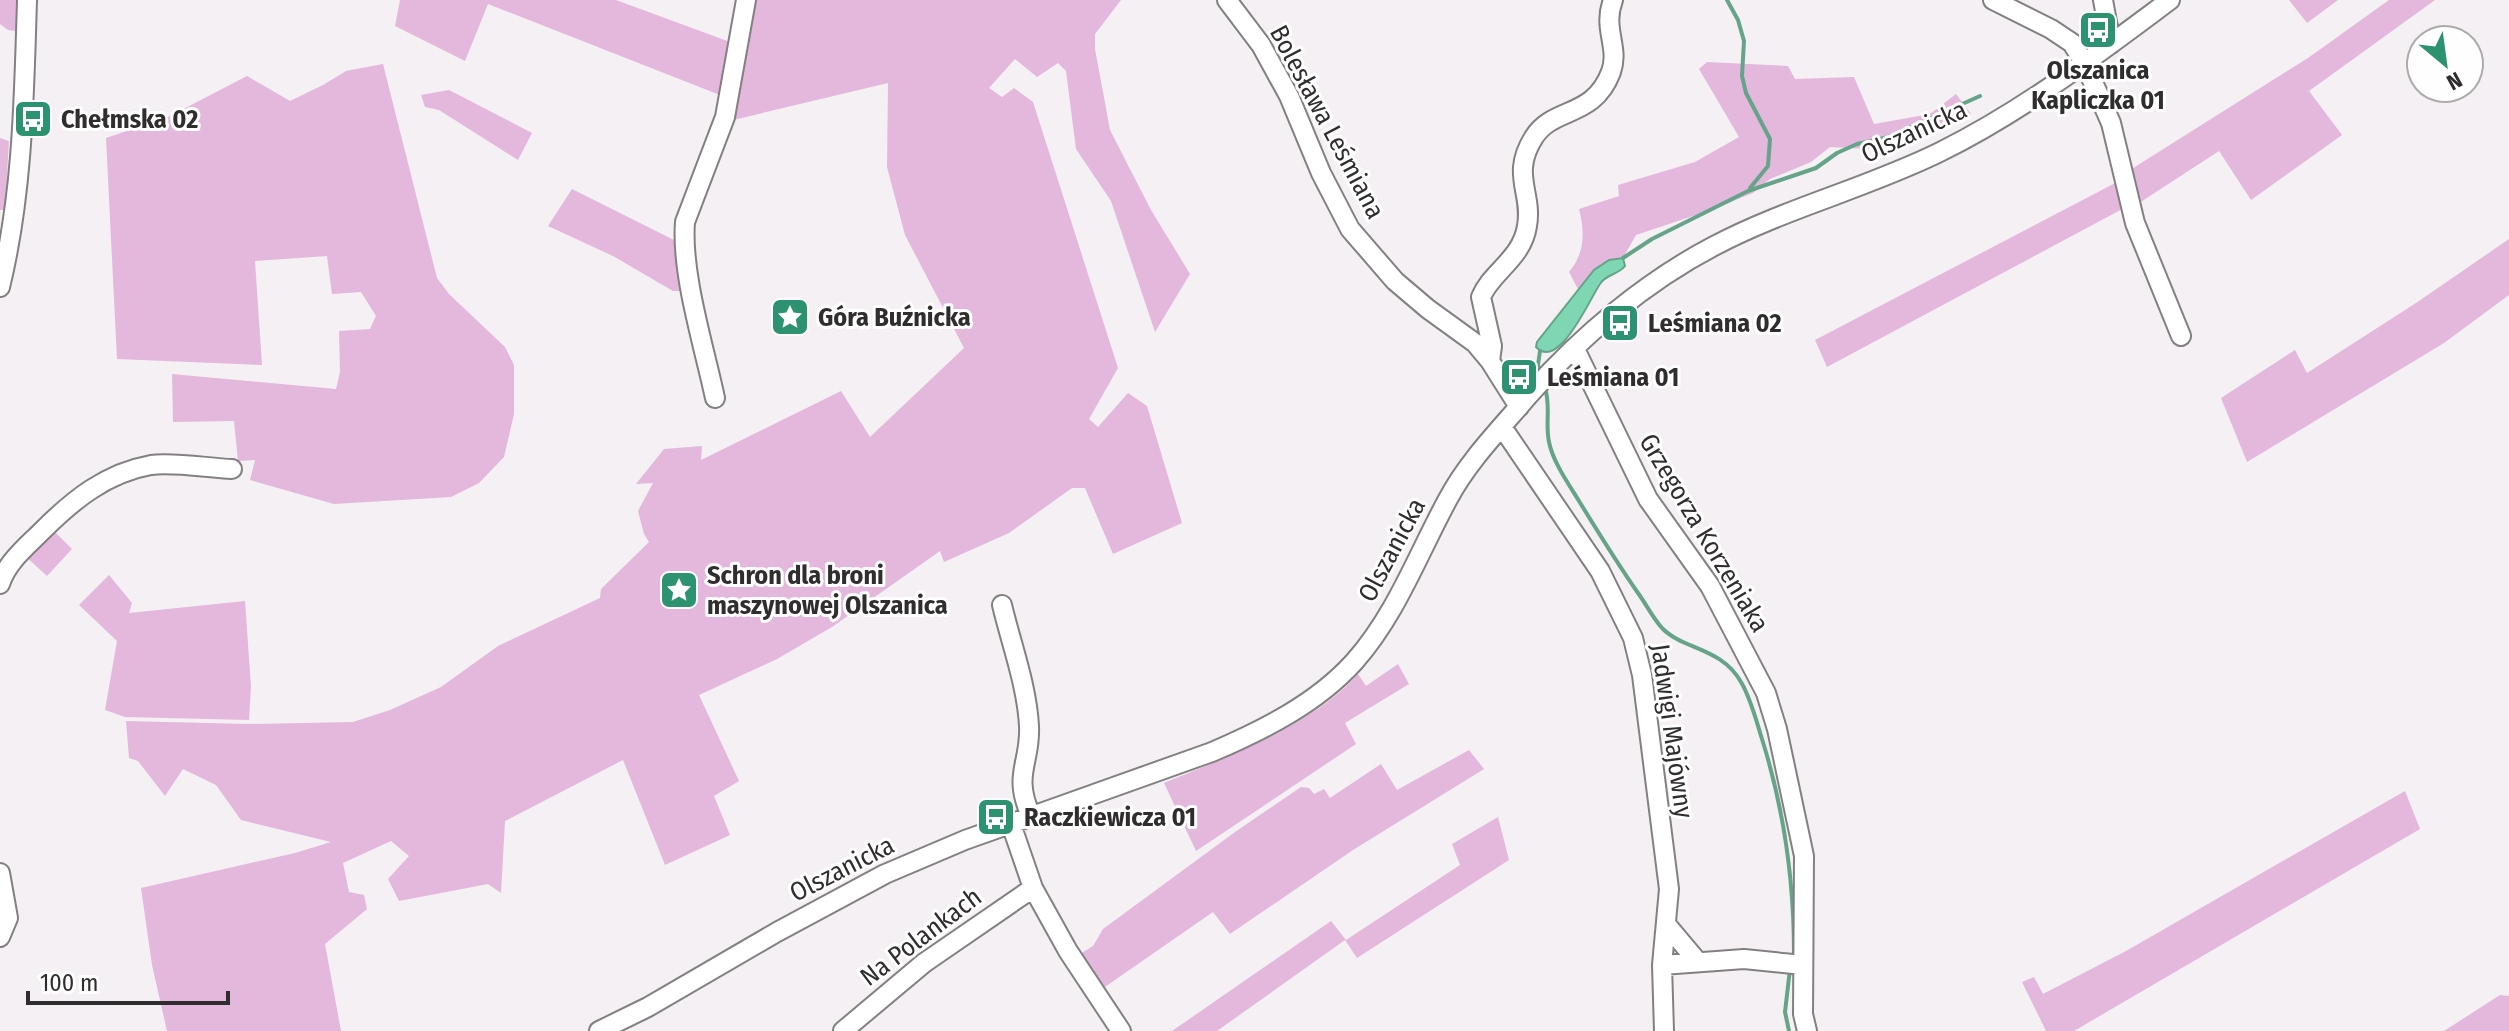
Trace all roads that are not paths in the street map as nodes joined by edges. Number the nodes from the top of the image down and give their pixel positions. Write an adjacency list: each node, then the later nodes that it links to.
1 (27, 0): 10 (street)
2 (746, 0): 14 (street)
3 (1227, 0): 13 (street, Bolesława Leśmiana)
4 (1613, 0): 13 (street)
5 (1993, 0): 9 (street)
6 (2103, 0): 8 (street)
7 (2170, 0): 8 (street, Olszanicka)
8 (2111, 44): 9 (street, Olszanicka)
9 (2085, 64): 11 (street); 12 (street, Olszanicka)
10 (0, 287)
11 (2181, 336)
12 (1575, 349): 15 (street, Olszanicka); 28 (street, Grzegorza Korzeniaka)
13 (1490, 361): 15 (street)
14 (715, 398)
15 (1519, 407): 16 (street, Olszanicka)
16 (1502, 427): 20 (street, Olszanicka); 24 (street, Jadwigi Majówny)
17 (232, 469): 18 (street)
18 (0, 584)
19 (1002, 605): 20 (street)
20 (1031, 816): 21 (street, Olszanicka)
21 (1011, 824): 23 (street); 29 (street, Olszanicka)
22 (0, 873): 25 (street)
23 (1033, 888): 30 (street, Na Polankach); 31 (street)
24 (1666, 924): 26 (street); 27 (street, Jadwigi Majówny)
25 (0, 937)
26 (1698, 962): 27 (street); 28 (street)
27 (1662, 965): 32 (street, Jadwigi Majówny)
28 (1803, 965): 33 (street, Grzegorza Korzeniaka)
29 (599, 1031)
30 (843, 1031)
31 (1121, 1031)
32 (1664, 1031)
33 (1807, 1031)

